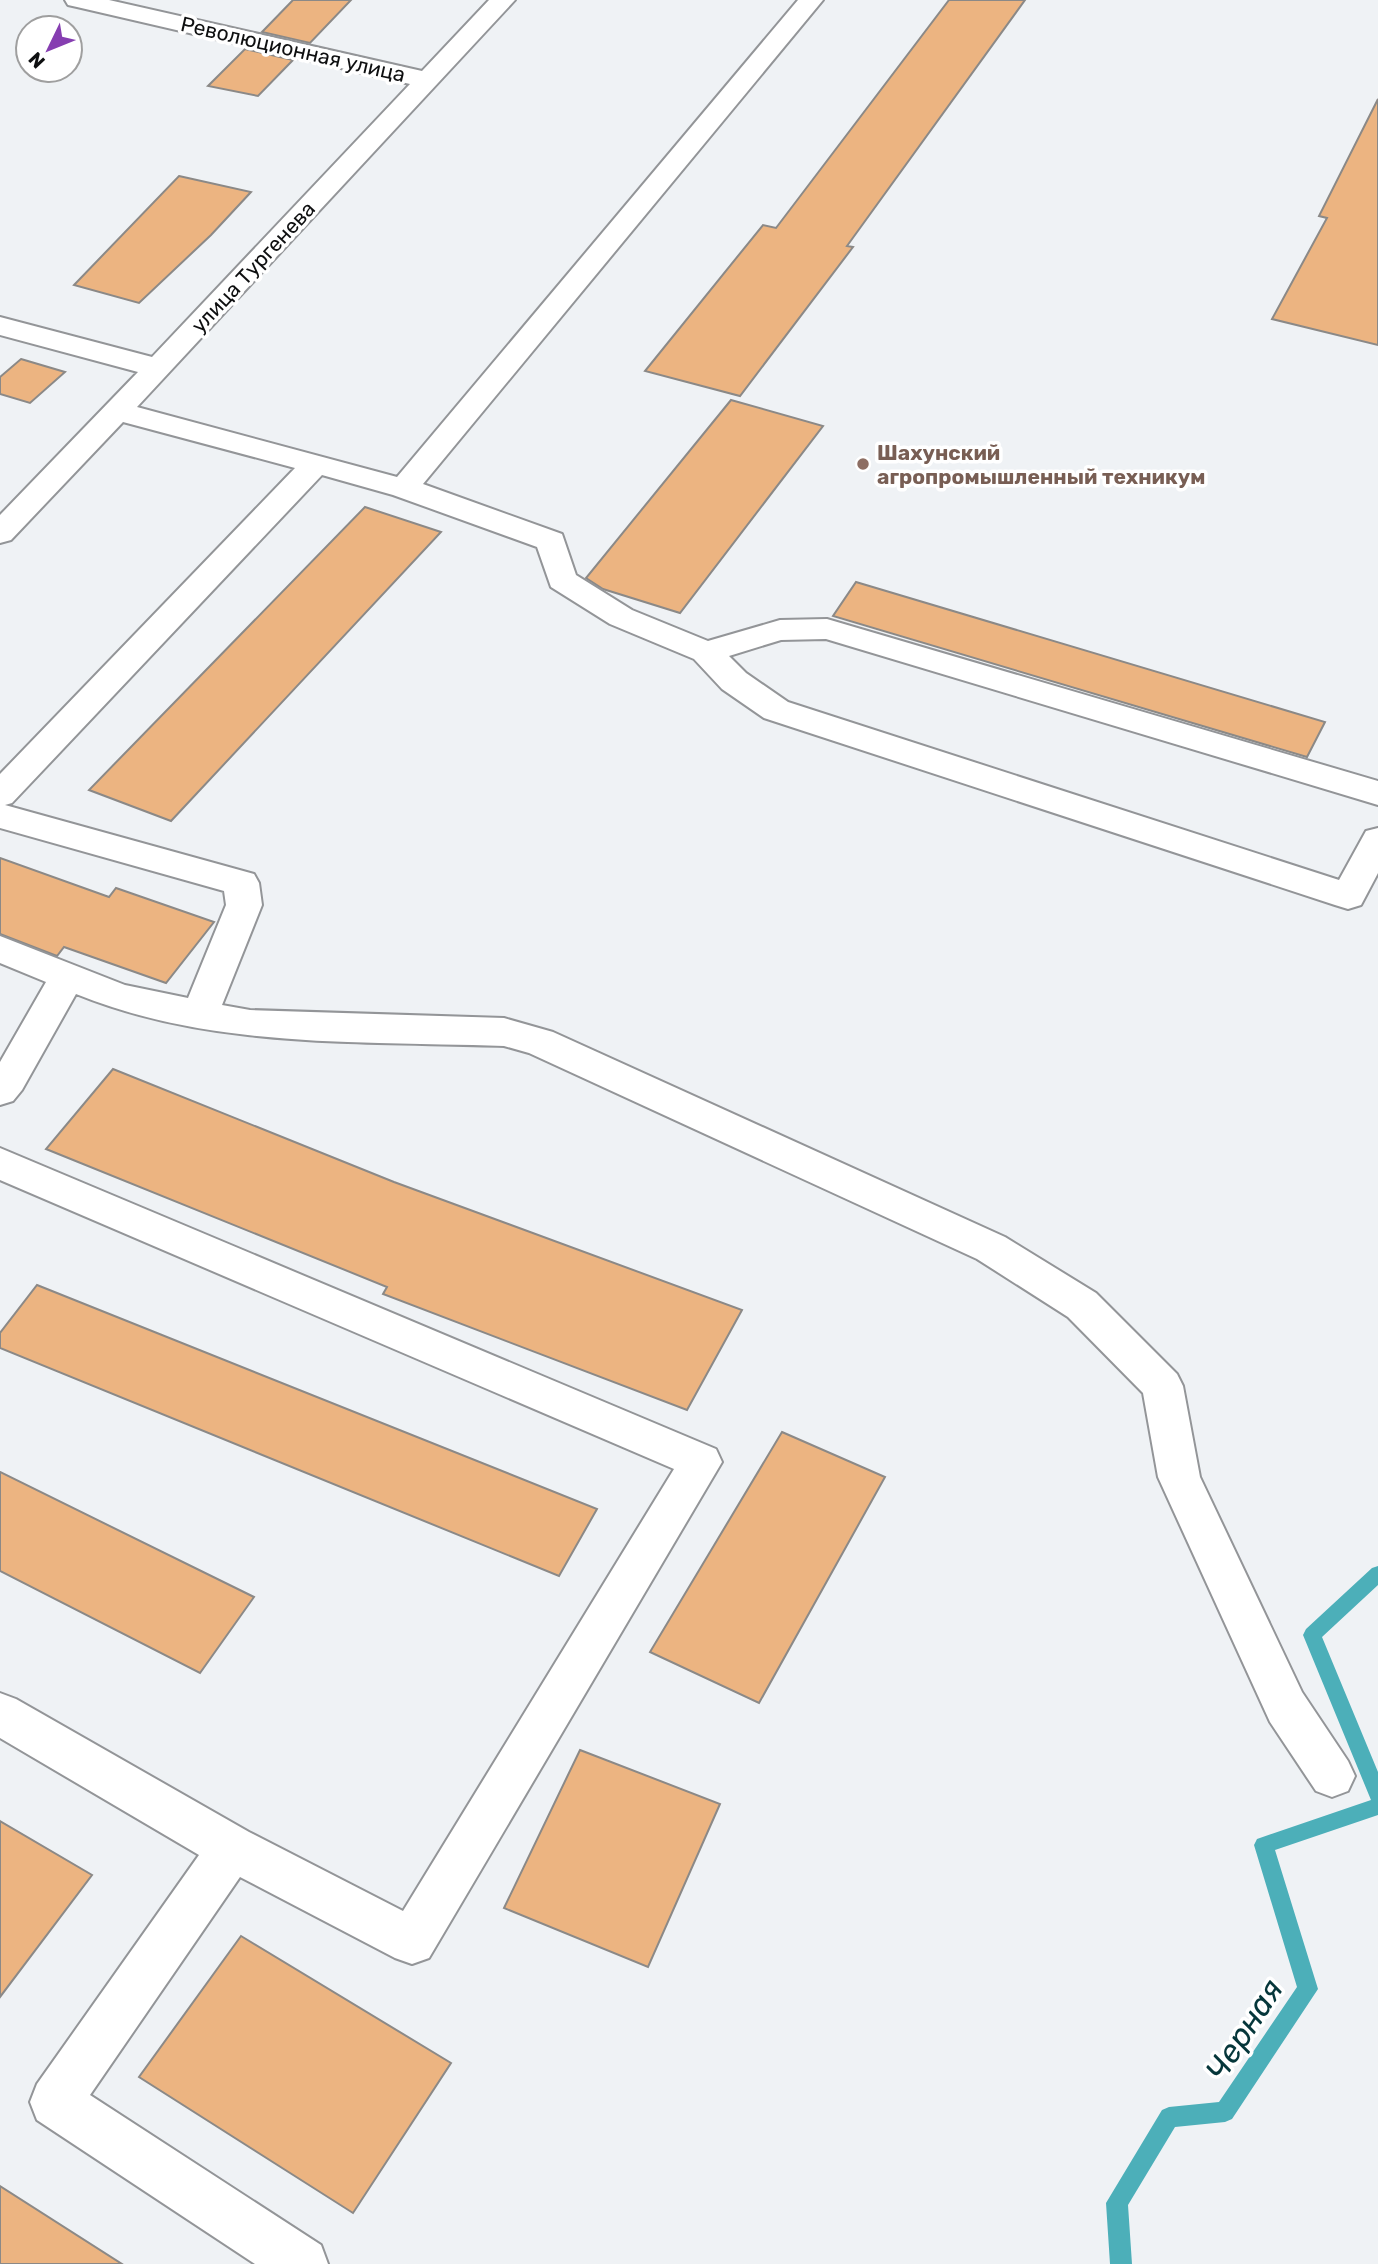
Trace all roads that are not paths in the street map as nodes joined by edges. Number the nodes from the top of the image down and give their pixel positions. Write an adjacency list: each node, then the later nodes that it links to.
1 (77, 0): 4 (street, Революционная улица)
2 (503, 0): 4 (street, улица Тургенева)
3 (811, 0): 9 (street)
4 (427, 79): 6 (street, улица Тургенева)
5 (0, 326): 6 (street)
6 (159, 368): 7 (street, улица Тургенева)
7 (117, 411): 8 (street); 10 (street, улица Тургенева)
8 (314, 466): 9 (street); 13 (street)
9 (404, 488): 11 (street)
10 (0, 533)
11 (706, 652): 12 (street); 15 (street)
12 (1378, 793)
13 (0, 795)
14 (0, 816): 18 (street)
15 (1378, 840)
16 (0, 949): 17 (street)
17 (68, 976): 18 (street); 19 (street)
18 (200, 1014): 22 (street)
19 (0, 1091)
20 (0, 1163): 23 (street)
21 (0, 1714): 23 (street)
22 (1332, 1776)
23 (232, 1848): 24 (street)
24 (302, 2264)

